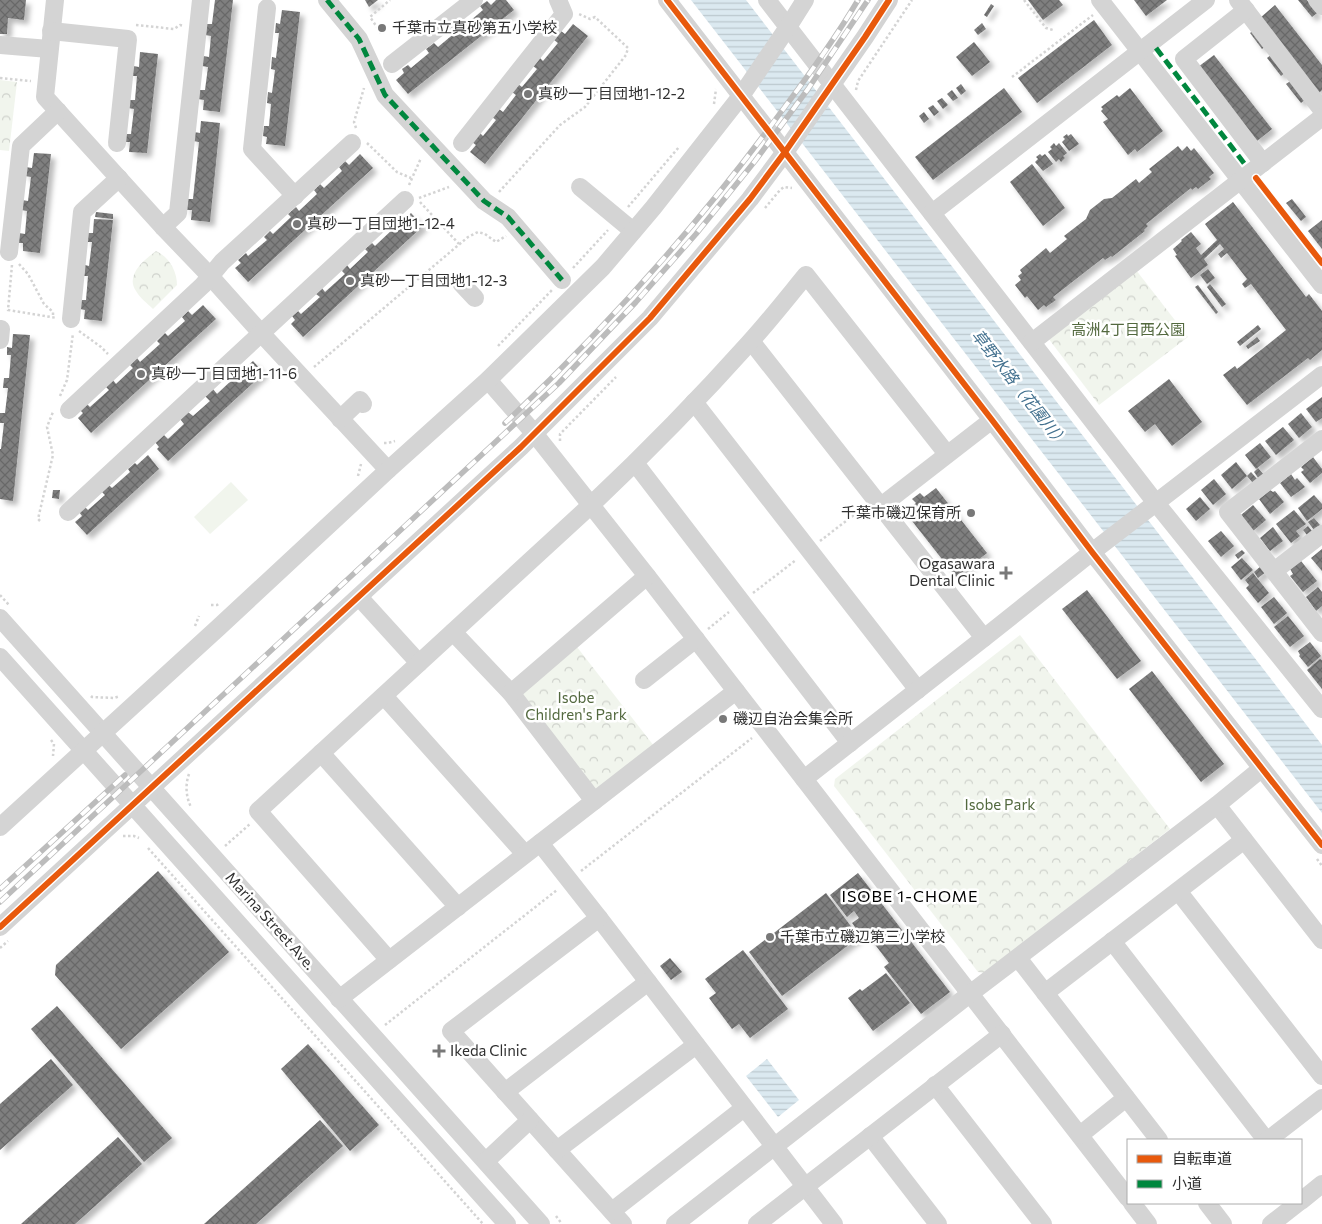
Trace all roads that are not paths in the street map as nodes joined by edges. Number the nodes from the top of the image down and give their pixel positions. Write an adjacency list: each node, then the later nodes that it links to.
1 (55, 0): 17 (street)
2 (201, 0): 38 (street)
3 (327, 0): 42 (street)
4 (474, 0): 21 (street)
5 (666, 0): 23 (street)
6 (767, 0): 16 (street)
7 (804, 0): 16 (street)
8 (889, 0): 22 (street)
9 (1206, 0): 20 (street)
10 (1316, 0): 12 (street)
11 (1242, 5): 24 (street); 31 (street)
12 (1322, 6)
13 (561, 7): 28 (street)
14 (1099, 7): 20 (street)
15 (267, 8): 35 (street)
16 (788, 27): 22 (street); 23 (street)
17 (51, 31): 19 (street); 29 (street)
18 (0, 45): 19 (street)
19 (49, 49): 25 (street)
20 (1140, 51): 33 (street); 37 (street)
21 (392, 64)
22 (832, 84): 30 (street); 37 (street)
23 (741, 96): 30 (street); 39 (street)
24 (1322, 110)
25 (58, 112): 32 (street); 40 (street)
26 (1322, 117): 31 (street)
27 (355, 138): 35 (street)
28 (462, 143)
29 (117, 144)
30 (785, 152): 56 (street); 57 (street)
31 (1263, 163): 33 (street)
32 (119, 178): 38 (street); 46 (street)
33 (1241, 180): 44 (street); 49 (street)
34 (580, 187): 39 (street)
35 (295, 196): 41 (street)
36 (405, 200): 47 (street)
37 (932, 213): 49 (street)
38 (163, 226): 41 (street)
39 (633, 232): 51 (street)
40 (13, 258)
41 (210, 276): 47 (street); 54 (street)
42 (562, 280)
43 (461, 283): 45 (street)
44 (1322, 285)
45 (475, 298)
46 (72, 324)
47 (261, 333): 55 (street); 65 (street)
48 (751, 341): 53 (street); 59 (street); 62 (street)
49 (1032, 342): 63 (street)
50 (1322, 376): 63 (street)
51 (488, 380): 57 (street); 61 (street)
52 (357, 397): 55 (street)
53 (694, 402): 60 (street); 79 (street)
54 (69, 410)
55 (340, 419): 61 (street)
56 (992, 420): 59 (street); 67 (street)
57 (534, 433): 64 (street); 70 (street)
58 (1322, 439): 68 (street)
59 (947, 454): 62 (street)
60 (635, 462): 64 (street); 85 (street)
61 (388, 470): 84 (street)
62 (878, 503): 75 (street)
63 (1156, 503): 67 (street); 83 (street)
64 (591, 505): 69 (street); 72 (street)
65 (68, 512)
66 (1322, 534): 68 (street)
67 (1092, 552): 75 (street); 88 (street)
68 (1274, 571): 73 (street)
69 (647, 576): 74 (street); 81 (street)
70 (358, 597): 77 (street); 90 (street)
71 (6, 614): 84 (street, Marina Street Ave.)
72 (453, 632): 77 (street); 81 (street)
73 (1322, 633)
74 (701, 634): 78 (street); 80 (street)
75 (984, 638): 79 (street)
76 (0, 657): 86 (street, Marina Street Ave.)
77 (419, 663): 82 (street)
78 (644, 680)
79 (918, 690): 85 (street)
80 (736, 691): 89 (street); 91 (street)
81 (511, 693): 91 (street)
82 (384, 696): 87 (street); 98 (street)
83 (1322, 709)
84 (103, 734): 86 (street); 90 (street, Marina Street Ave.)
85 (850, 743): 89 (street)
86 (84, 751): 92 (street, Marina Street Ave.); 94 (street)
87 (321, 753): 100 (street); 106 (street)
88 (1261, 769): 93 (street); 97 (street)
89 (804, 778): 108 (street)
90 (152, 788): 92 (street); 110 (street, Marina Street Ave.)
91 (594, 801): 96 (street)
92 (132, 805): 102 (street); 136 (street, Marina Street Ave.)
93 (1217, 805): 95 (street); 105 (street)
94 (0, 827)
95 (1244, 840): 99 (street); 103 (street)
96 (540, 843): 98 (street); 101 (street)
97 (1320, 846)
98 (525, 854): 100 (street)
99 (1178, 891): 104 (street); 113 (street)
100 (458, 907): 106 (street)
101 (599, 918): 107 (street); 115 (street)
102 (7, 931)
103 (1322, 940)
104 (1112, 941): 109 (street); 123 (street)
105 (1018, 958): 108 (street); 109 (street)
106 (388, 960): 110 (street)
107 (648, 982): 112 (street); 115 (street)
108 (971, 993): 111 (street); 125 (street)
109 (1044, 993): 116 (street)
110 (339, 999): 127 (street, Marina Street Ave.)
111 (1002, 1034): 114 (street); 120 (street)
112 (696, 1045): 118 (street); 126 (street)
113 (1322, 1076)
114 (936, 1085): 121 (street); 142 (street)
115 (505, 1092): 119 (street)
116 (1126, 1098): 120 (street); 122 (street)
117 (1322, 1098): 124 (street)
118 (744, 1108): 125 (street); 135 (street)
119 (530, 1120): 126 (street); 127 (street)
120 (1080, 1135): 130 (street)
121 (870, 1136): 129 (street); 141 (street)
122 (1158, 1139)
123 (1266, 1139)
124 (1268, 1139)
125 (775, 1147): 129 (street); 138 (street)
126 (557, 1150): 135 (street)
127 (486, 1161): 137 (street, Marina Street Ave.)
128 (1322, 1184): 131 (street)
129 (806, 1187): 139 (street); 140 (street)
130 (1127, 1197)
131 (1302, 1200)
132 (1133, 1204): 143 (street)
133 (1208, 1204): 144 (street)
134 (1297, 1204): 145 (street)
135 (618, 1218)
136 (507, 1224)
137 (541, 1224)
138 (675, 1224)
139 (757, 1224)
140 (834, 1224)
141 (938, 1224)
142 (1043, 1224)
143 (1148, 1224)
144 (1223, 1224)
145 (1271, 1224)

